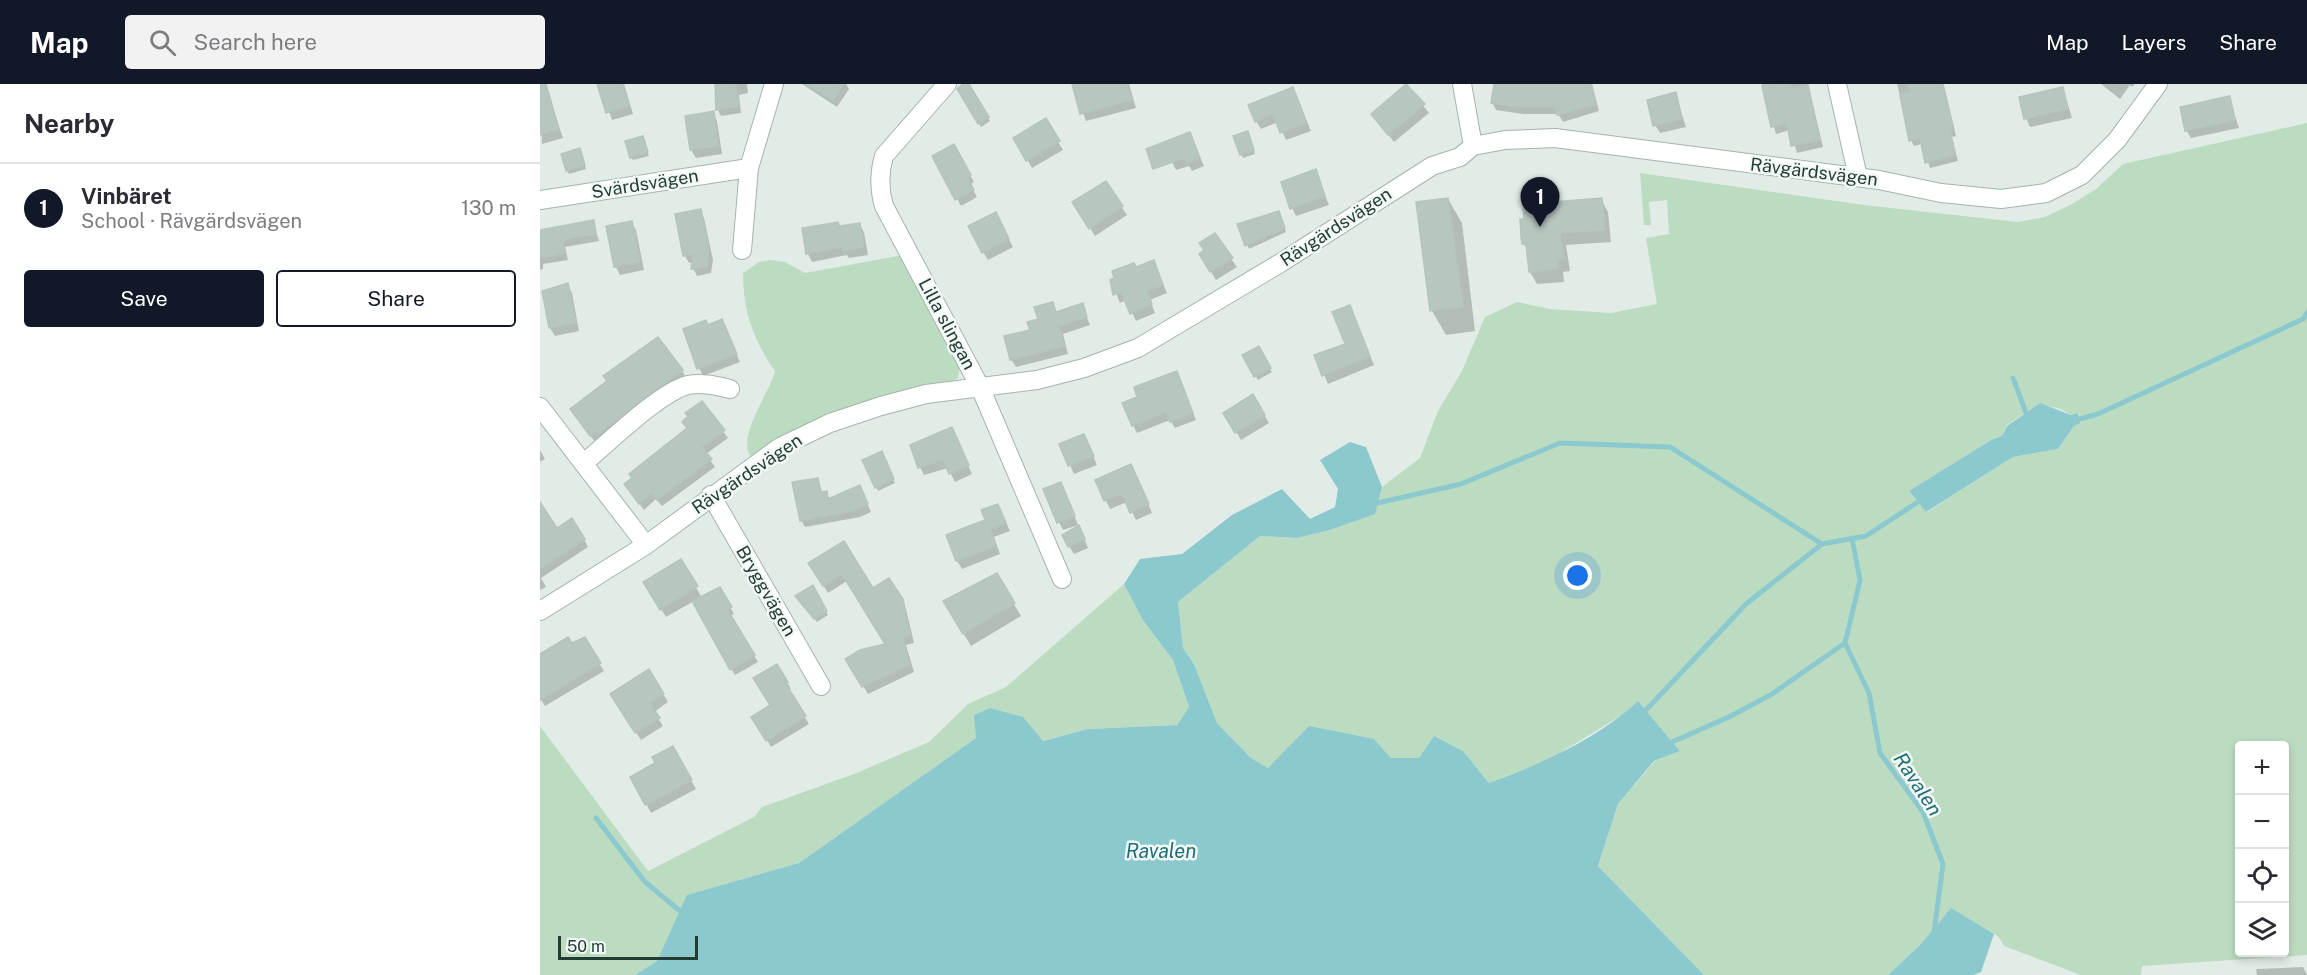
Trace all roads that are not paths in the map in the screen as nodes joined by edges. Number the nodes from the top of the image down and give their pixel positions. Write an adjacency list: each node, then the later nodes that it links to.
1 (774, 84): 7 (street)
2 (947, 84): 11 (street, Lilla slingan)
3 (1462, 84): 6 (street)
4 (1837, 84): 8 (street)
5 (2158, 84): 8 (street, Rävgärdsvägen)
6 (1473, 146): 8 (street, Rävgärdsvägen); 11 (street, Rävgärdsvägen)
7 (749, 168): 9 (street, Svärdsvägen); 10 (street)
8 (1858, 177)
9 (540, 200)
10 (742, 250)
11 (980, 387): 15 (street, Rävgärdsvägen); 17 (street, Lilla slingan)
12 (730, 389): 14 (street)
13 (540, 407): 14 (street)
14 (584, 464): 16 (street)
15 (711, 495): 16 (street, Rävgärdsvägen); 19 (street, Bryggvägen)
16 (646, 544): 18 (street, Rävgärdsvägen)
17 (1062, 579)
18 (540, 611)
19 (821, 686)

